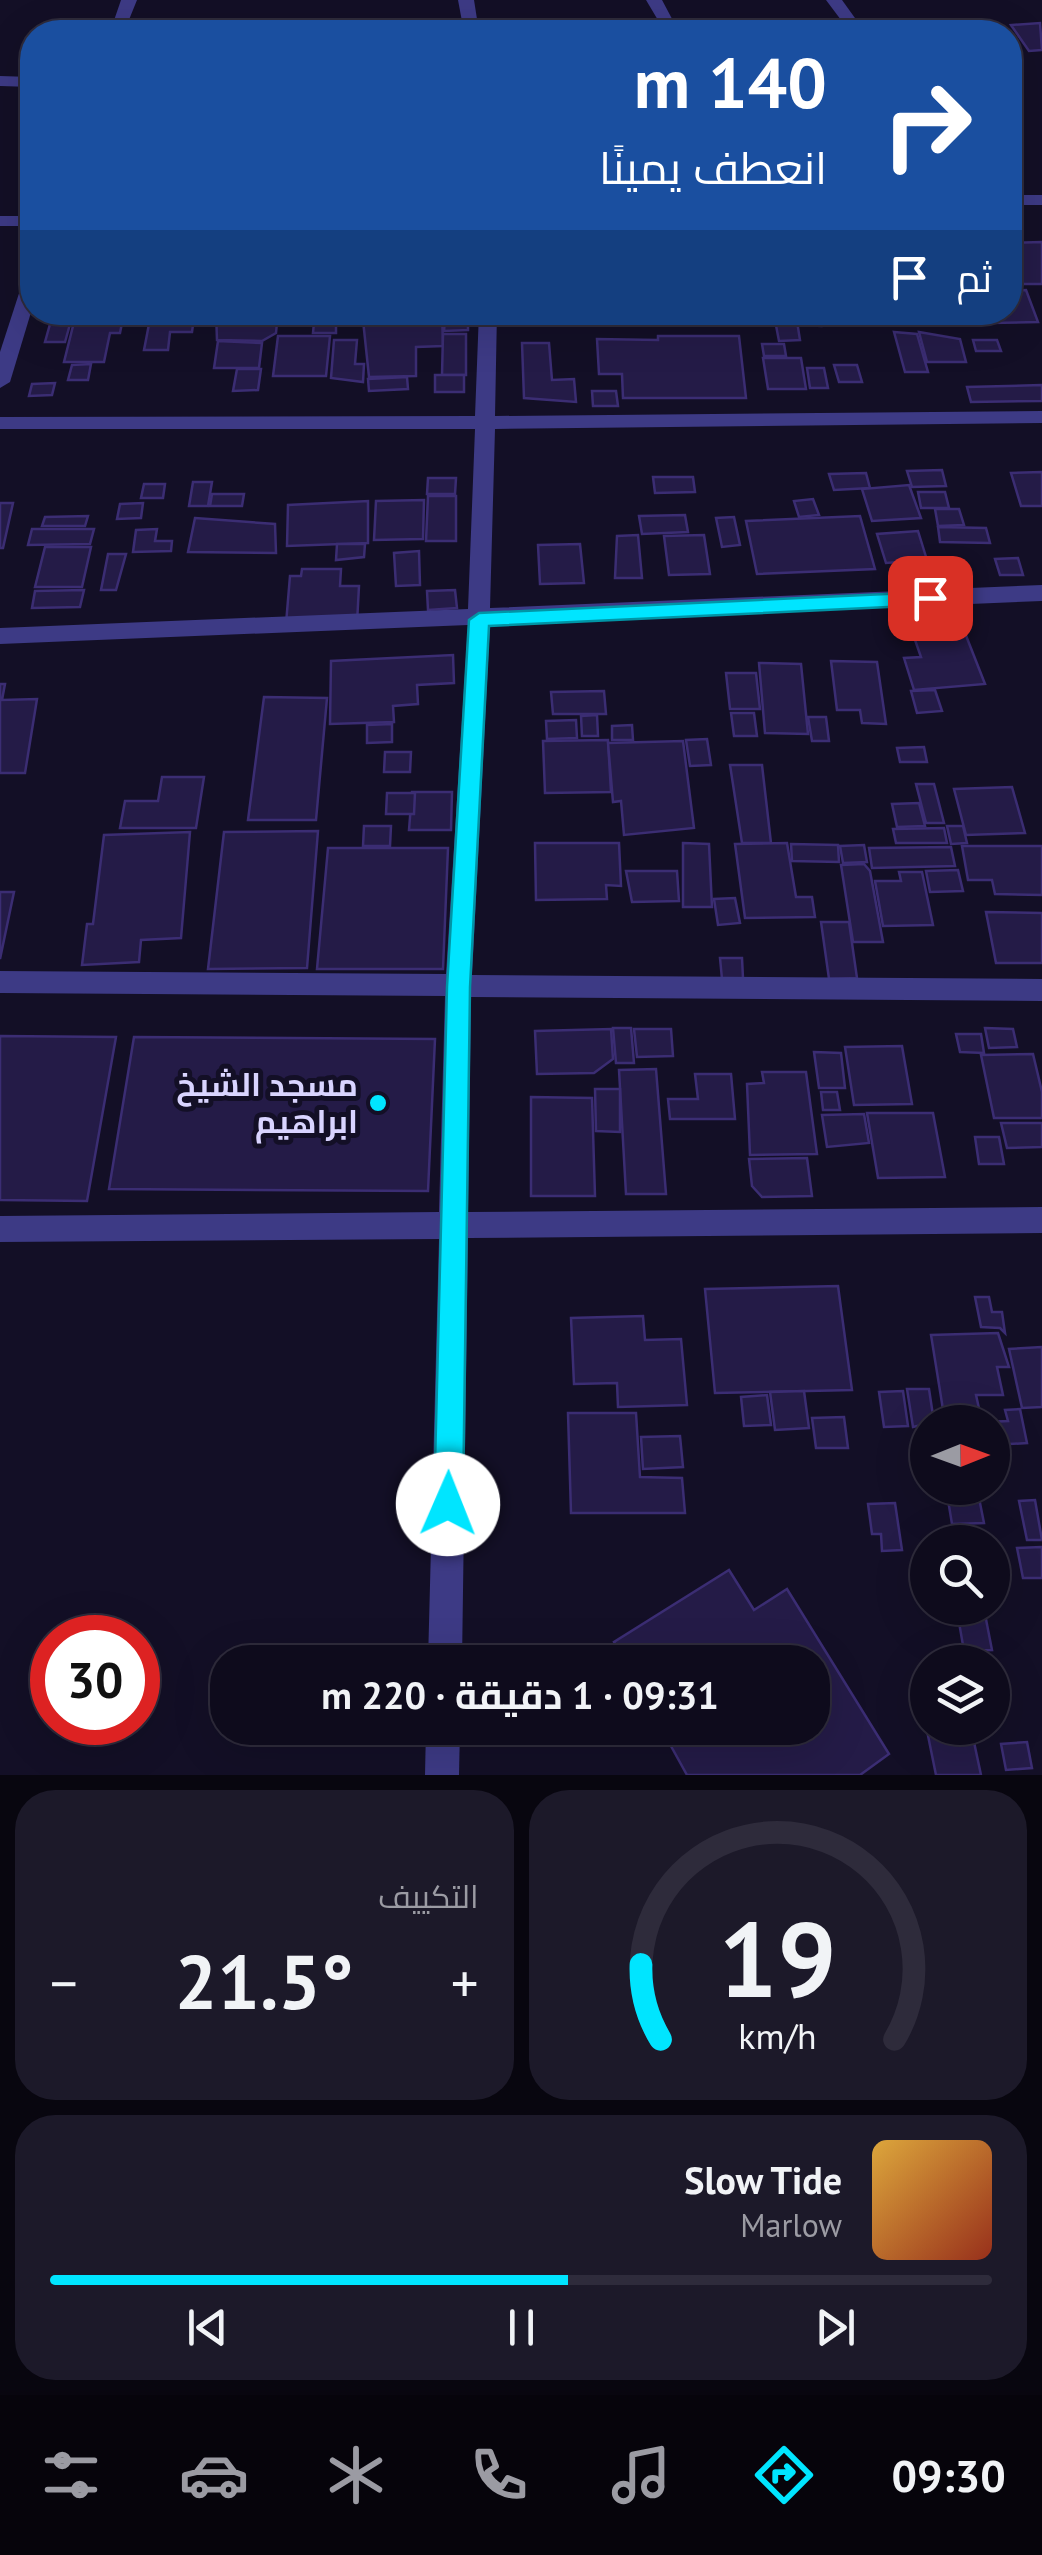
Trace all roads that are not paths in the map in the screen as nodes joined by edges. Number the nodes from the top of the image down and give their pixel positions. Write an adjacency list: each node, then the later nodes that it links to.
1 (20, 319): 3 (street)
2 (488, 325): 5 (street)
3 (0, 382)
4 (1042, 417): 5 (street)
5 (486, 420): 6 (street); 8 (street)
6 (0, 423)
7 (1042, 593): 8 (street)
8 (479, 620): 9 (street); 11 (street)
9 (0, 636)
10 (0, 982): 11 (street)
11 (458, 987): 12 (street); 14 (street)
12 (1042, 990)
13 (1042, 1220): 14 (street)
14 (454, 1225): 15 (street); 16 (street)
15 (0, 1229)
16 (445, 1645)
17 (443, 1745): 18 (street)
18 (442, 1775)

